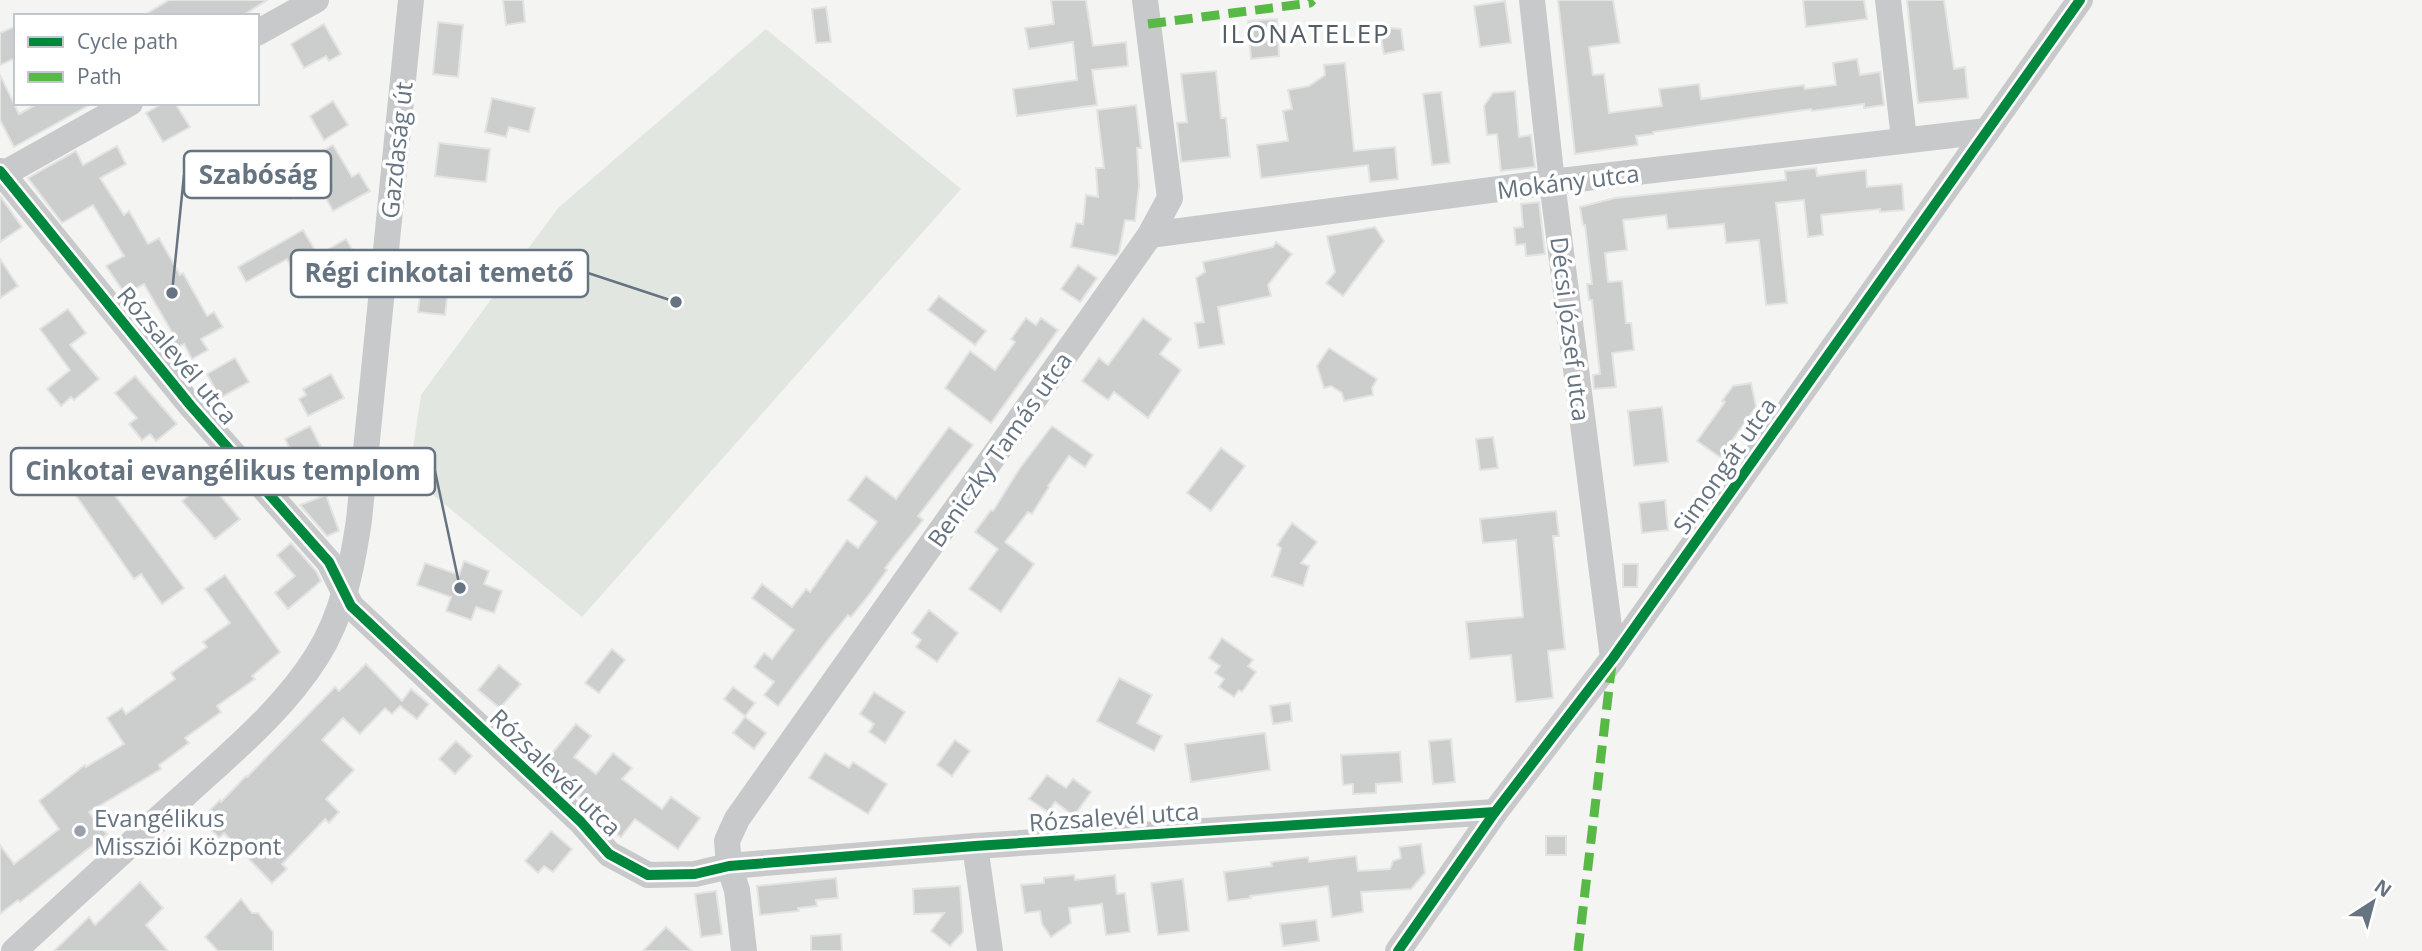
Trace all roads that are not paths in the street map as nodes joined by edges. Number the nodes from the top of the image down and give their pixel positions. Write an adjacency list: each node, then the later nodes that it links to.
1 (316, 0): 7 (street)
2 (411, 0): 14 (street, Gazdaság út)
3 (1145, 0): 13 (street, Beniczky Tamás utca)
4 (1532, 0): 12 (street, Décsi József utca)
5 (1888, 0): 10 (street)
6 (2080, 0): 9 (street, Simongát utca)
7 (259, 32)
8 (126, 105): 11 (street)
9 (1987, 131): 10 (street, Mokány utca); 15 (street, Simongát utca)
10 (1904, 139): 12 (street, Mokány utca)
11 (1, 174): 14 (street, Rózsalevél utca)
12 (1552, 182): 13 (street, Mokány utca); 15 (street, Décsi József utca)
13 (1150, 235): 18 (street, Beniczky Tamás utca)
14 (345, 592): 18 (street, Rózsalevél utca); 19 (street, Gazdaság út)
15 (1613, 658): 16 (street, Simongát utca)
16 (1495, 813): 17 (street, Rózsalevél utca); 22 (street, Simongát utca)
17 (975, 846): 18 (street, Rózsalevél utca); 21 (street)
18 (729, 866): 20 (street, Beniczky Tamás utca)
19 (14, 951)
20 (744, 951)
21 (990, 951)
22 (1398, 951)

